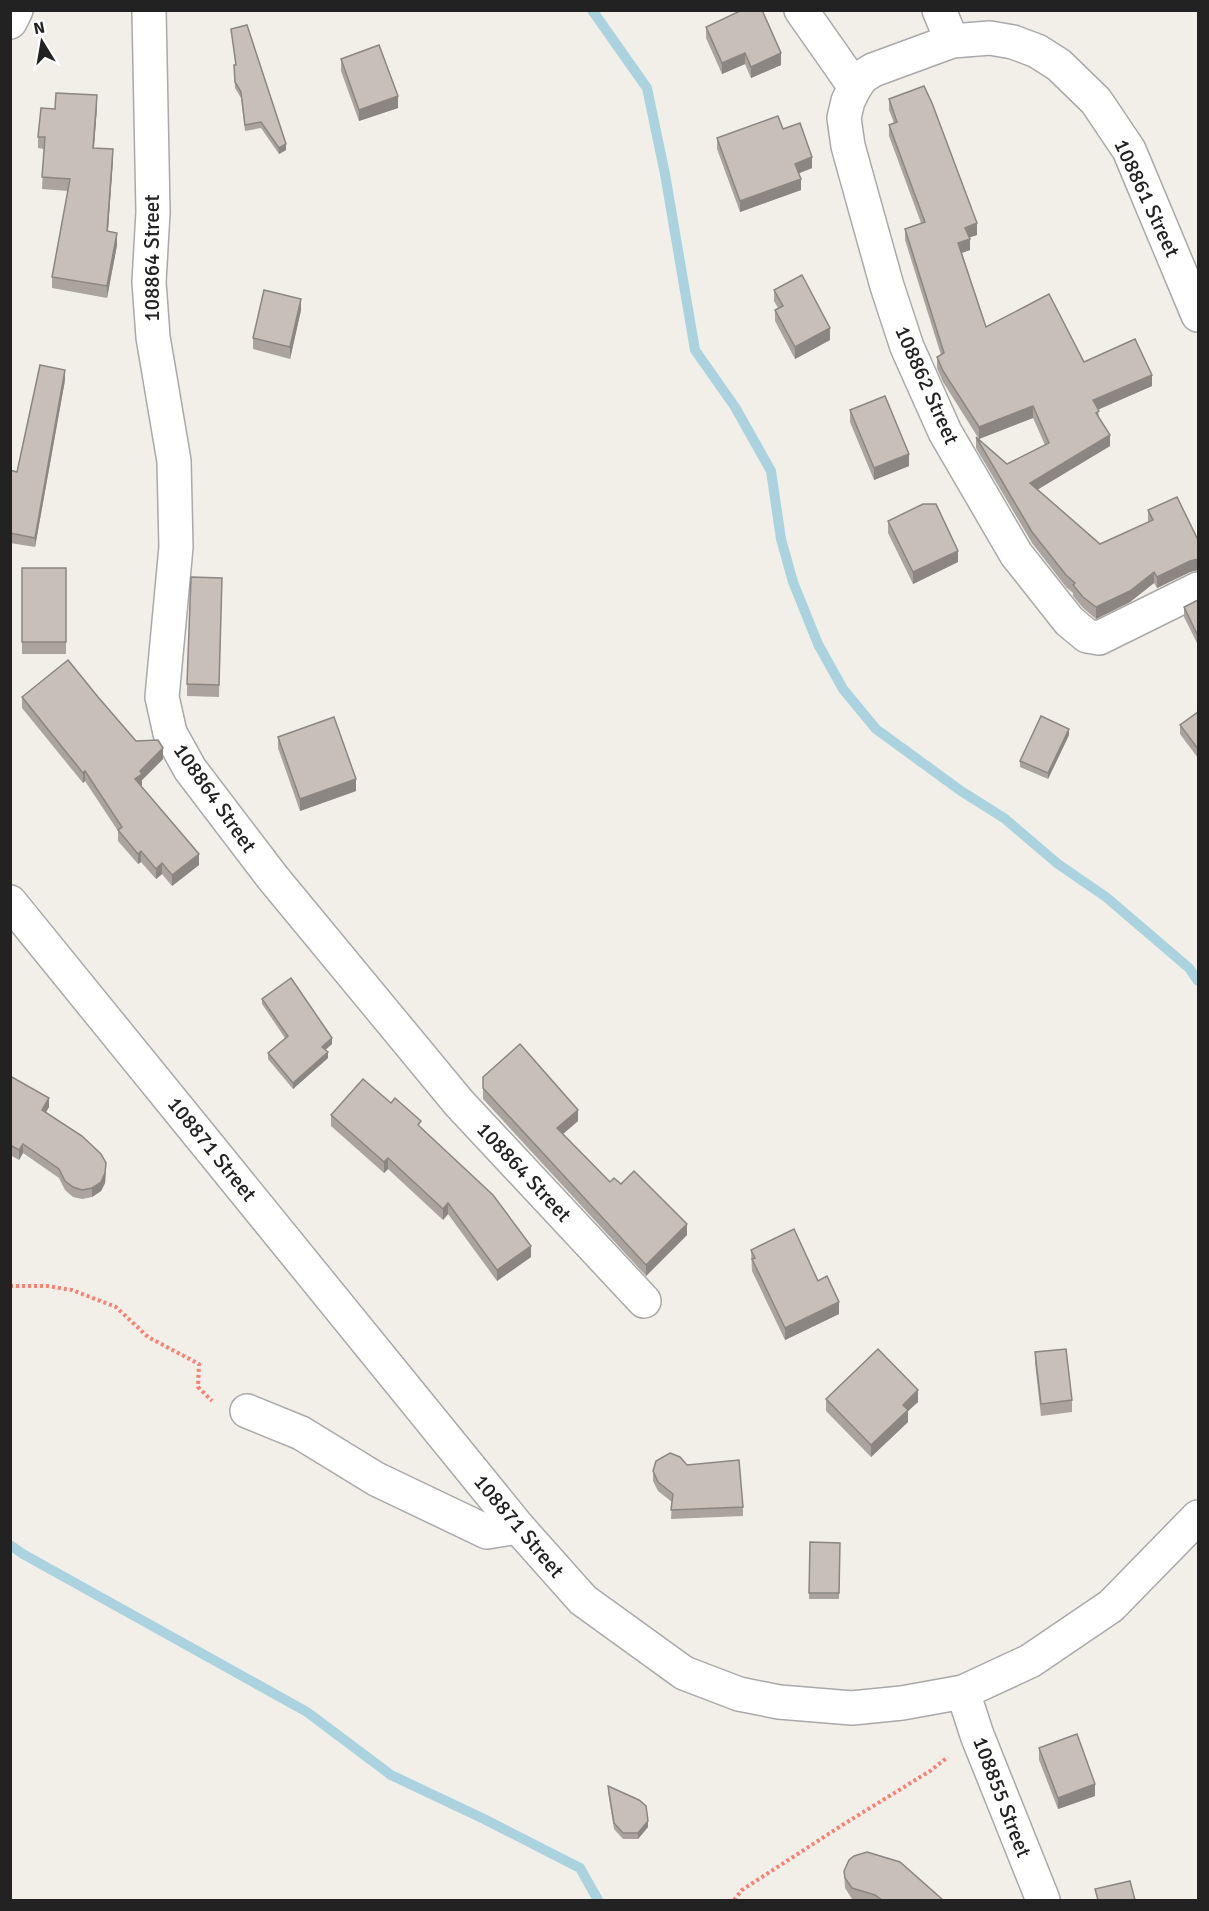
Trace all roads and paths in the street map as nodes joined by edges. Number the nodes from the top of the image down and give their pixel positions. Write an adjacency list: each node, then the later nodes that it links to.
1 (16, 10): 5 (street)
2 (148, 10): 12 (street, 108864 Street)
3 (801, 10): 7 (street)
4 (939, 10): 6 (street)
5 (10, 22)
6 (952, 41): 7 (street); 8 (street, 108861 Street)
7 (855, 87): 9 (street, 108862 Street)
8 (1198, 315)
9 (1198, 589)
10 (10, 902): 15 (street, 108871 Street)
11 (10, 1286): 13 (path)
12 (644, 1301)
13 (247, 1411): 15 (street)
14 (1198, 1517): 16 (street, 108871 Street)
15 (518, 1527): 16 (street, 108871 Street)
16 (963, 1692): 17 (street, 108855 Street)
17 (977, 1735): 18 (path); 19 (street, 108855 Street)
18 (734, 1900)
19 (1043, 1900)

